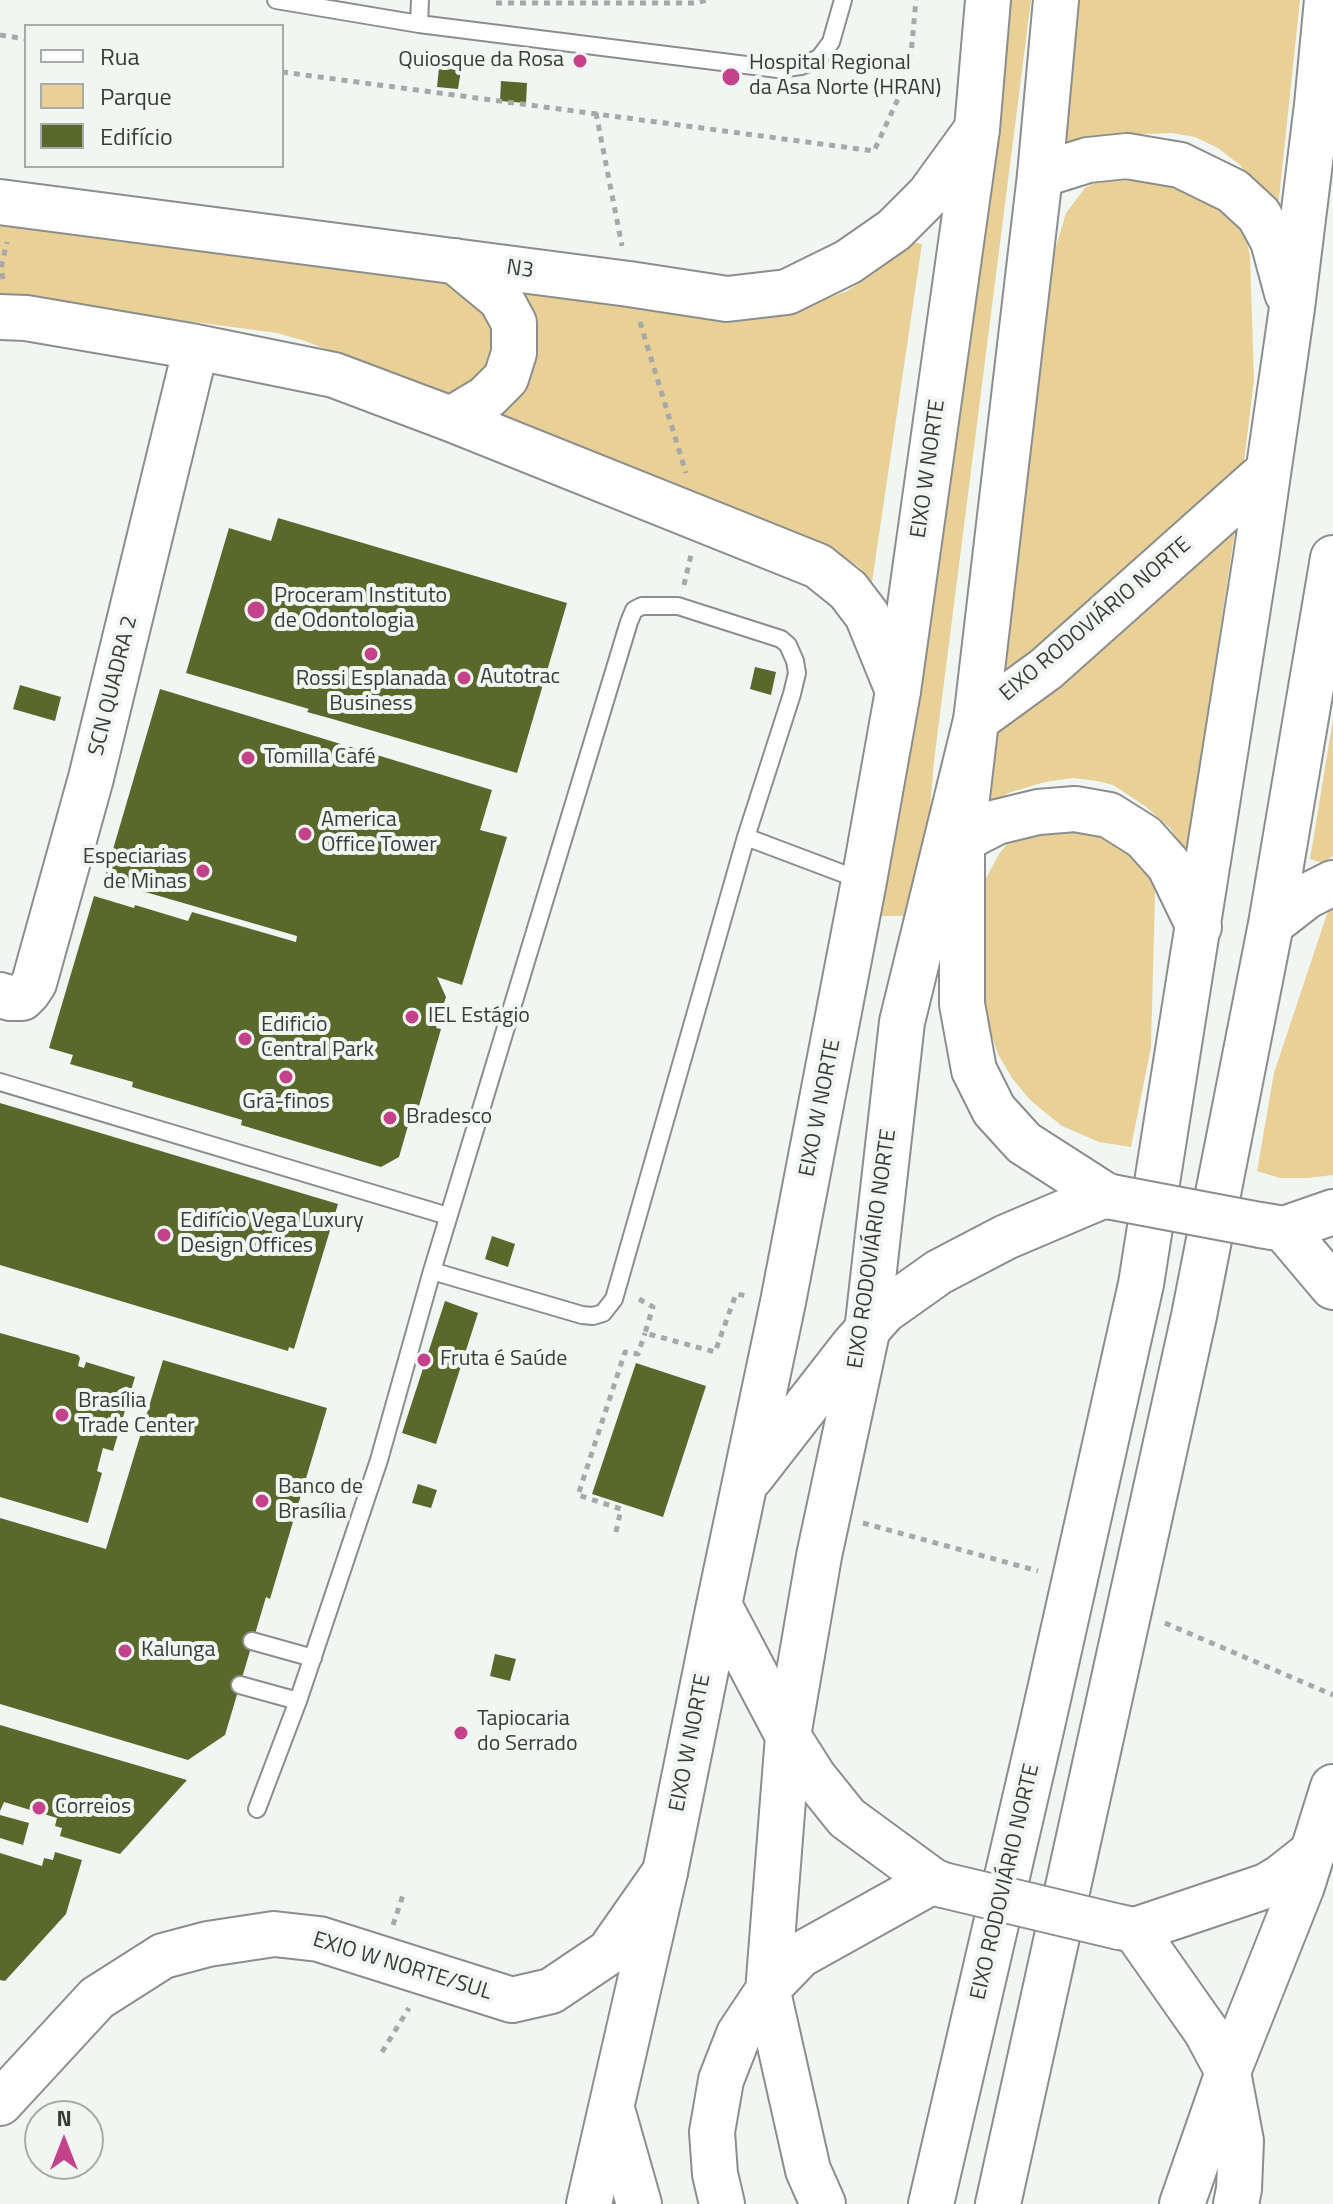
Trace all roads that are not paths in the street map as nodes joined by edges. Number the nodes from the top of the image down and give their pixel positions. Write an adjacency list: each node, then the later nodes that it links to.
1 (276, 0): 7 (lane)
2 (420, 0): 7 (lane)
3 (843, 0): 7 (lane)
4 (988, 0): 8 (main road, EIXO W NORTE)
5 (1056, 0): 9 (main road)
6 (1327, 0): 12 (main road, EIXO RODOVIÁRIO NORTE)
7 (419, 24)
8 (977, 129): 11 (main road, N3); 18 (main road, EIXO W NORTE)
9 (1040, 175): 12 (main road); 19 (main road)
10 (3, 221): 11 (main road, N3)
11 (455, 261): 15 (main road)
12 (1292, 308): 16 (main road, EIXO RODOVIÁRIO NORTE)
13 (13, 318): 14 (main road)
14 (196, 347): 15 (main road); 26 (main road, SCN QUADRA 2)
15 (451, 419): 18 (main road)
16 (1267, 472): 19 (main road, EIXO RODOVIÁRIO NORTE); 25 (main road, EIXO RODOVIÁRIO NORTE)
17 (1333, 558): 24 (main road)
18 (898, 691): 22 (main road, EIXO W NORTE)
19 (976, 720): 21 (main road); 34 (main road, EIXO RODOVIÁRIO NORTE)
20 (746, 837): 22 (lane); 30 (lane); 32 (lane)
21 (962, 840): 25 (main road); 28 (main road)
22 (864, 881): 35 (main road, EIXO W NORTE)
23 (1333, 883): 24 (main road)
24 (1271, 924): 57 (main road)
25 (1199, 927): 56 (main road, EIXO RODOVIÁRIO NORTE)
26 (0, 995)
27 (0, 1082): 30 (lane)
28 (1108, 1196): 31 (main road, bridge); 34 (main road)
29 (1333, 1212): 31 (main road)
30 (448, 1216): 32 (lane)
31 (1272, 1227): 33 (main road)
32 (432, 1271): 38 (lane)
33 (1333, 1287)
34 (867, 1332): 35 (main road); 41 (main road, EIXO RODOVIÁRIO NORTE)
35 (744, 1485): 36 (main road, EIXO W NORTE)
36 (719, 1605): 41 (main road); 45 (main road, EIXO W NORTE)
37 (252, 1641): 38 (lane)
38 (313, 1658): 40 (lane)
39 (240, 1685): 40 (lane)
40 (298, 1701): 43 (lane)
41 (788, 1736): 46 (main road); 48 (main road, EIXO RODOVIÁRIO NORTE)
42 (1333, 1787): 44 (main road)
43 (257, 1809)
44 (1314, 1851): 47 (main road); 49 (main road)
45 (665, 1872): 50 (main road, EXIO W NORTE/SUL); 51 (main road, EIXO W NORTE)
46 (938, 1883): 47 (main road, bridge); 48 (main road)
47 (1127, 1928): 49 (main road)
48 (768, 1992): 54 (main road); 55 (main road, EIXO RODOVIÁRIO NORTE)
49 (1228, 2072): 58 (main road); 59 (main road)
50 (0, 2103)
51 (612, 2109): 52 (main road, EIXO W NORTE); 53 (main road)
52 (589, 2204)
53 (639, 2204)
54 (722, 2204)
55 (823, 2204)
56 (931, 2204)
57 (998, 2204)
58 (1182, 2204)
59 (1236, 2204)

